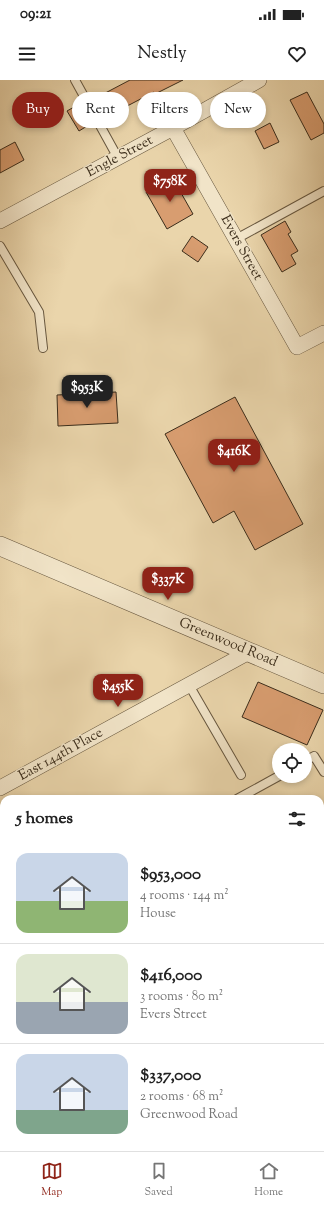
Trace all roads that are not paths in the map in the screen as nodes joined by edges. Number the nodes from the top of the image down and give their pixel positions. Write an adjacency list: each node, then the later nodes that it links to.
1 (75, 80): 5 (lane)
2 (260, 80): 3 (street, Engle Street)
3 (202, 112)
4 (173, 128): 5 (street, Engle Street); 8 (street, Evers Street)
5 (118, 158): 7 (street, Engle Street)
6 (324, 191): 8 (lane)
7 (0, 221)
8 (236, 239): 10 (street, Evers Street)
9 (0, 246): 11 (lane)
10 (324, 333)
11 (43, 348)
12 (0, 546): 13 (street, Greenwood Road)
13 (249, 652): 14 (street, Greenwood Road); 15 (street, East 144th Place)
14 (324, 684)
15 (189, 685): 18 (lane); 20 (street, East 144th Place)
16 (312, 757): 17 (lane)
17 (324, 772)
18 (241, 775)
19 (272, 780): 21 (lane)
20 (0, 788)
21 (244, 795)

